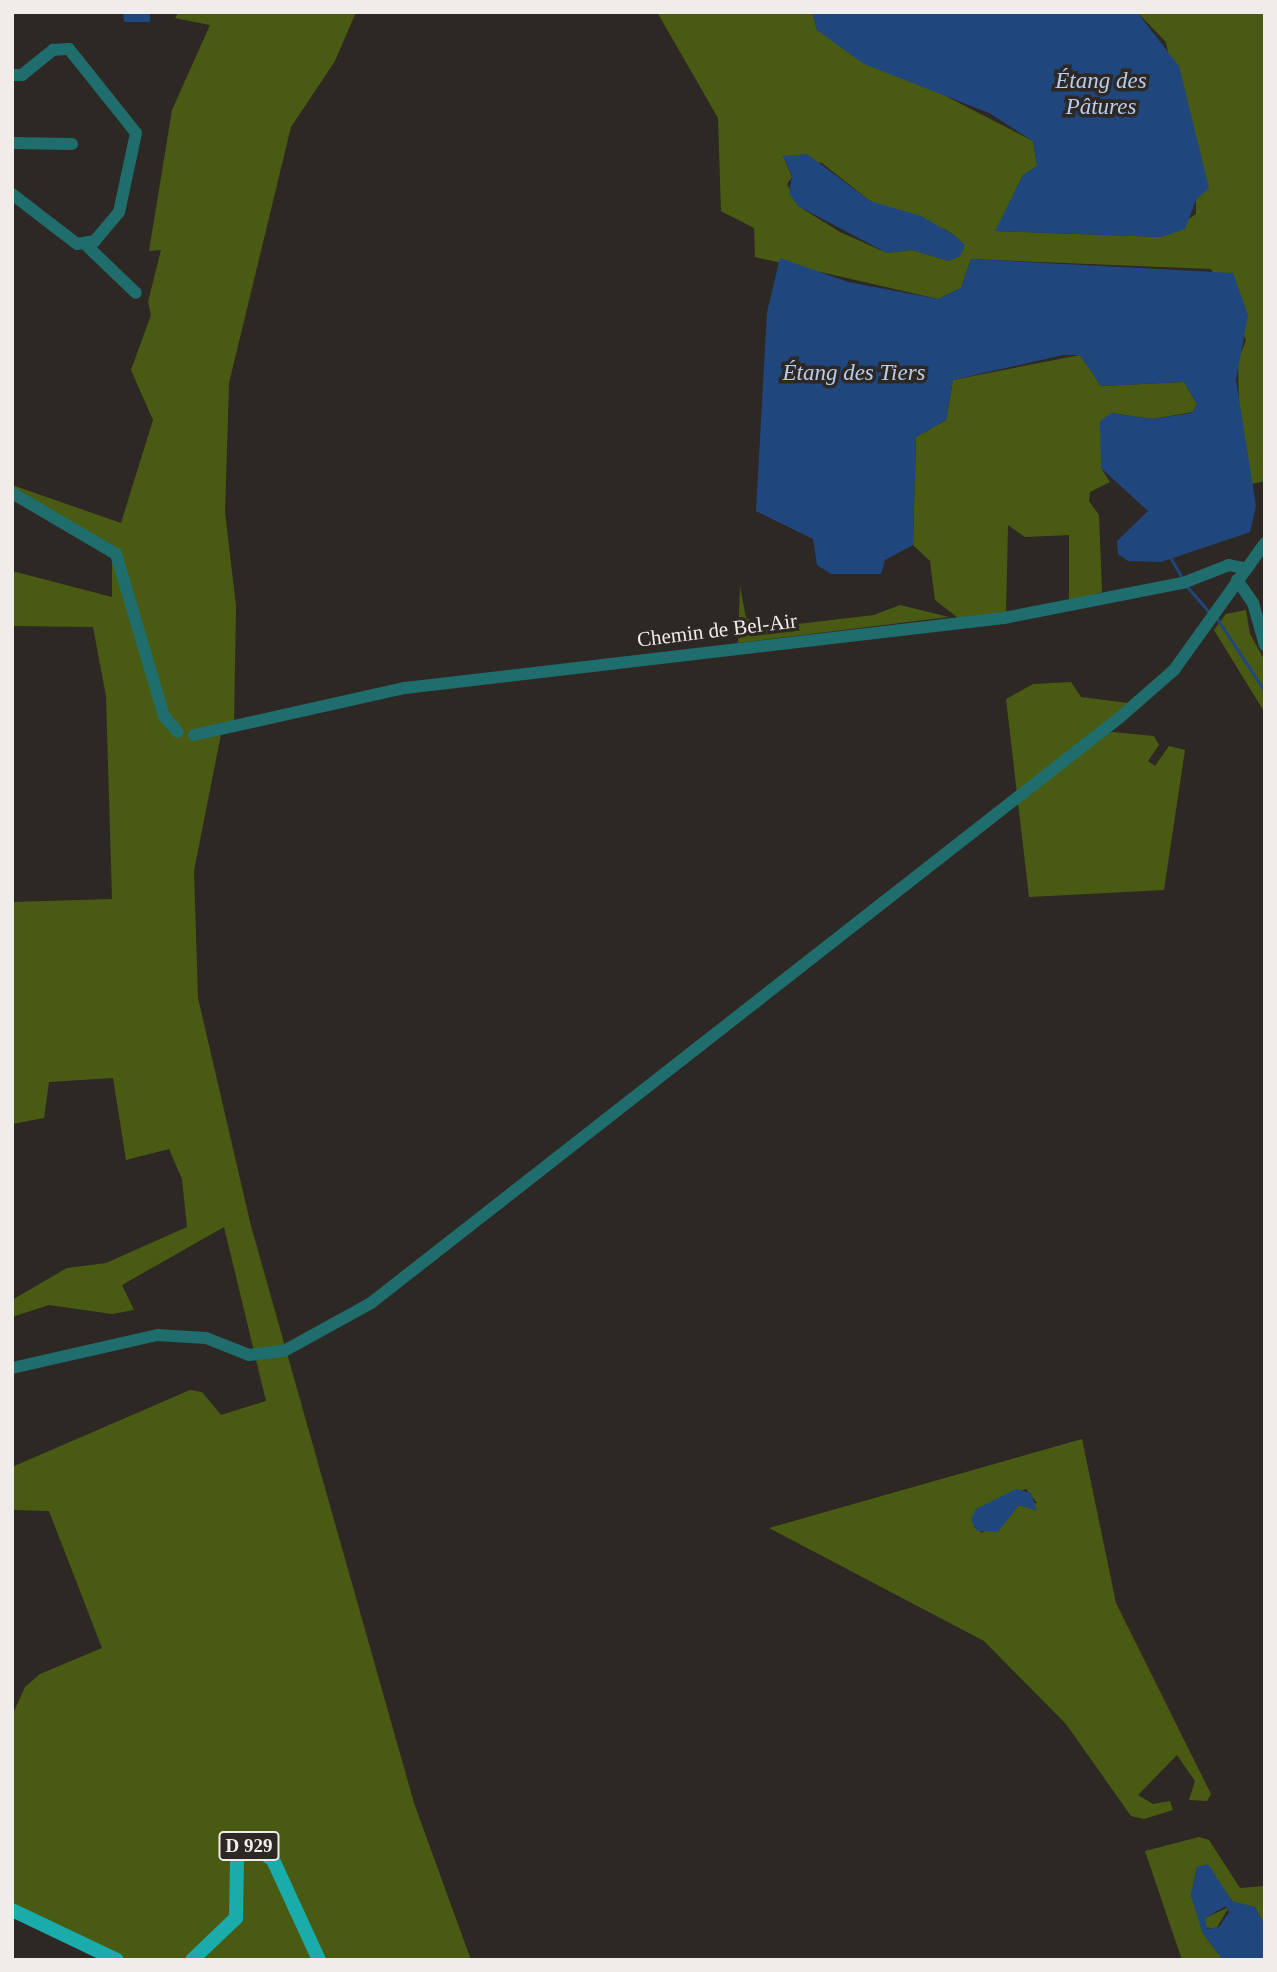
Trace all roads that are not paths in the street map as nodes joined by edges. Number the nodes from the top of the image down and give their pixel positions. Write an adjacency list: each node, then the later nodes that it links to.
1 (12, 75): 5 (street)
2 (12, 142): 3 (street)
3 (72, 144)
4 (12, 194): 5 (street)
5 (90, 243): 6 (street)
6 (136, 293)
7 (12, 493): 13 (street)
8 (1265, 543): 10 (street)
9 (1265, 548): 10 (street)
10 (1243, 568): 11 (street); 14 (street, Chemin de Bel-Air)
11 (1237, 580): 12 (street); 15 (street)
12 (1265, 645)
13 (178, 732)
14 (194, 735)
15 (12, 1368)
16 (12, 1910): 17 (main road)
17 (117, 1960)
18 (192, 1960): 19 (main road, D 929)
19 (318, 1960)

